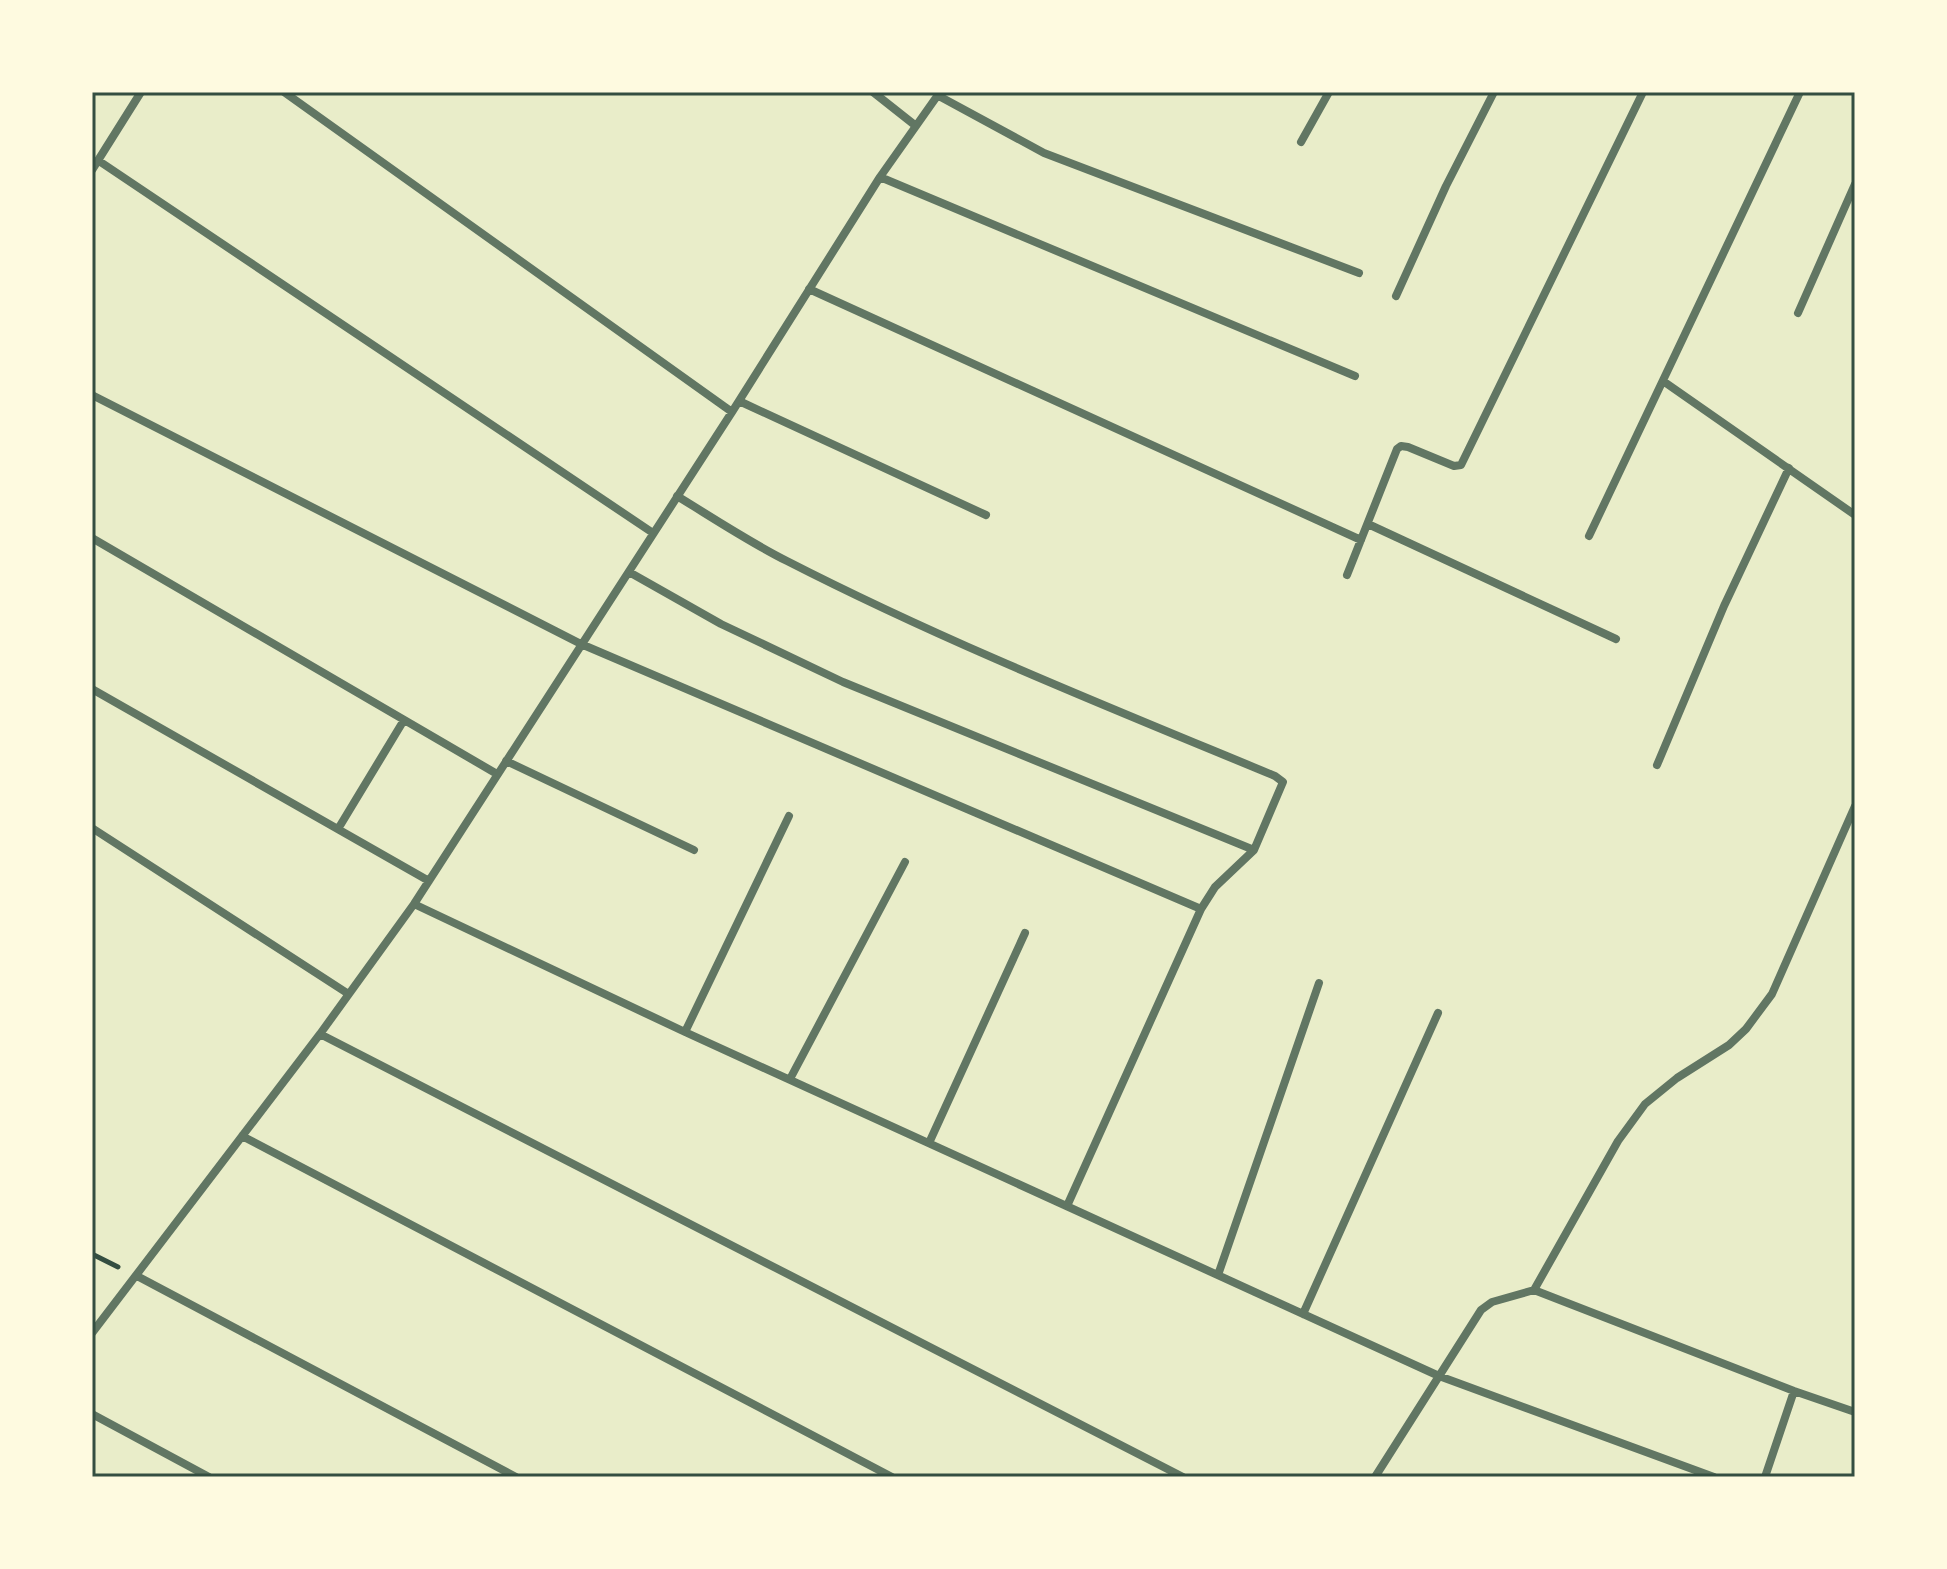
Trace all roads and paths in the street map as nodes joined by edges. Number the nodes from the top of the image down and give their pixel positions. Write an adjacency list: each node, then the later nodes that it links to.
1 (141, 92): 11 (street)
2 (284, 92): 23 (street)
3 (873, 92): 9 (street)
4 (1329, 92): 10 (street)
5 (1494, 92): 17 (street)
6 (1643, 92): 28 (street)
7 (1800, 92): 20 (street)
8 (938, 94): 9 (street); 15 (street)
9 (916, 126): 13 (street)
10 (1301, 142)
11 (99, 161): 12 (street); 29 (street)
12 (92, 170)
13 (880, 177): 16 (street); 19 (street)
14 (1855, 184): 18 (street)
15 (1359, 273)
16 (809, 289): 22 (street); 32 (street)
17 (1396, 296)
18 (1798, 313)
19 (1355, 376)
20 (1663, 381): 24 (street); 30 (street)
21 (92, 395): 36 (street)
22 (739, 401): 23 (street); 26 (street)
23 (732, 412): 25 (street)
24 (1789, 468): 27 (street); 40 (street)
25 (677, 496): 29 (street); 47 (street)
26 (986, 515)
27 (1855, 515)
28 (1368, 524): 32 (street); 35 (street)
29 (653, 533): 33 (street)
30 (1589, 536)
31 (92, 538): 38 (street)
32 (1361, 540): 34 (street)
33 (629, 572): 36 (street); 47 (street)
34 (1347, 575)
35 (1616, 639)
36 (581, 644): 39 (street); 51 (street)
37 (92, 689): 45 (street)
38 (404, 720): 41 (street); 45 (street)
39 (506, 761): 41 (street); 46 (street)
40 (1657, 765)
41 (497, 774): 49 (street)
42 (1855, 806): 64 (street)
43 (789, 816): 56 (street)
44 (92, 828): 54 (street)
45 (338, 829): 49 (street)
46 (694, 850)
47 (1254, 850): 51 (street)
48 (905, 862): 58 (street)
49 (429, 881): 50 (street)
50 (414, 904): 54 (street); 56 (street)
51 (1201, 909): 61 (street)
52 (1025, 933): 60 (street)
53 (1319, 983): 62 (street)
54 (347, 993): 57 (street)
55 (1438, 1013): 65 (street)
56 (685, 1032): 58 (street)
57 (320, 1034): 59 (street); 75 (street)
58 (790, 1079): 60 (street)
59 (242, 1136): 63 (street); 74 (street)
60 (929, 1143): 61 (street)
61 (1067, 1206): 62 (street)
62 (1218, 1275): 65 (street)
63 (137, 1276): 66 (street); 73 (street)
64 (1534, 1290): 67 (street); 68 (street)
65 (1303, 1314): 67 (street)
66 (92, 1333)
67 (1439, 1376): 71 (street); 77 (street)
68 (1794, 1391): 69 (street); 78 (street)
69 (1855, 1412)
70 (92, 1414): 72 (street)
71 (1376, 1475): 76 (street)
72 (209, 1477)
73 (516, 1477)
74 (892, 1477)
75 (1183, 1477)
76 (1388, 1477)
77 (1714, 1477)
78 (1765, 1477)

